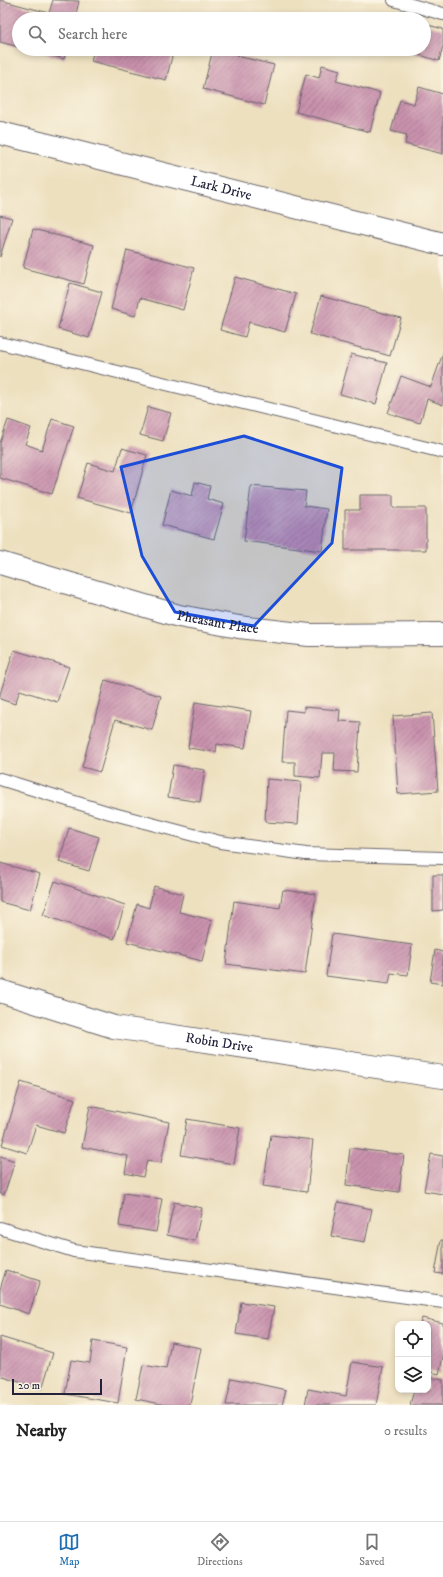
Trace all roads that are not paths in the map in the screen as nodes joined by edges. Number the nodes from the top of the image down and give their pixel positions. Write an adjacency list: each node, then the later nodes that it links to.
1 (394, 0): 2 (lane)
2 (443, 14)
3 (0, 133): 4 (street, Lark Drive)
4 (443, 244)
5 (0, 343): 6 (lane)
6 (443, 452)
7 (0, 563): 8 (street, Pheasant Place)
8 (443, 634)
9 (0, 779): 10 (lane)
10 (443, 858)
11 (0, 992): 12 (street, Robin Drive)
12 (443, 1077)
13 (0, 1228): 14 (lane)
14 (443, 1302)

